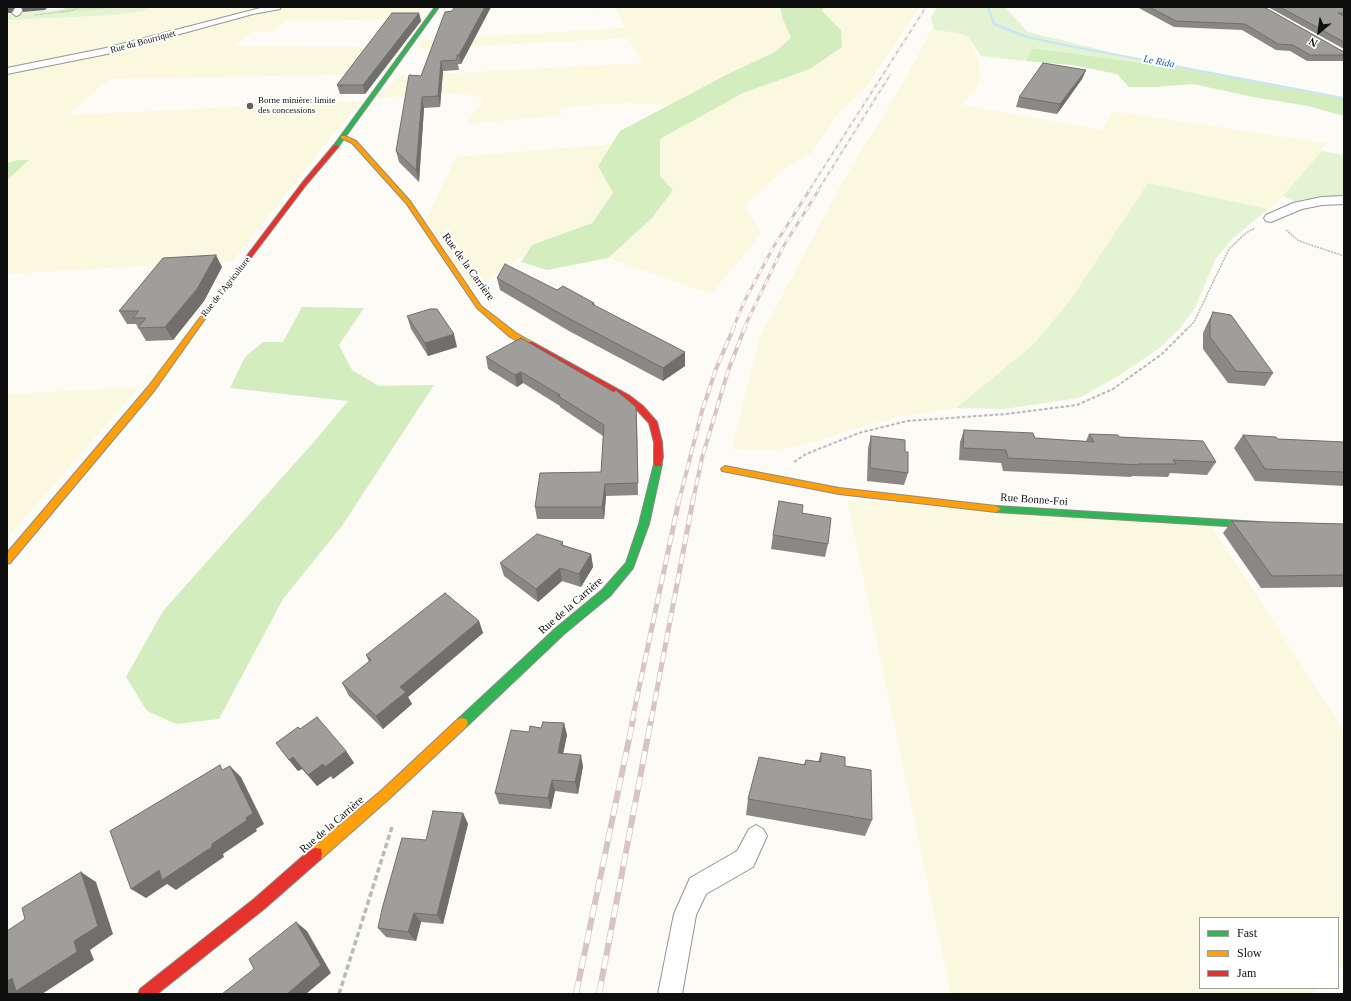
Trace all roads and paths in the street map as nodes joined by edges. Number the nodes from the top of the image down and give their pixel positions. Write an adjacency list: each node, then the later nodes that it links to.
1 (81, 7): 4 (path)
2 (277, 7): 5 (street, Rue du Bourriquet)
3 (437, 7): 6 (street, Rue de l'Agriculture)
4 (31, 15)
5 (7, 71)
6 (343, 137): 13 (street, Rue de l'Agriculture); 14 (street, Rue de la Carrière)
7 (1344, 200): 8 (street)
8 (1272, 217): 9 (path); 11 (path)
9 (1344, 256)
10 (725, 469): 11 (street, Rue Bonne-Foi)
11 (773, 478): 12 (street, Rue Bonne-Foi)
12 (1268, 525)
13 (7, 560)
14 (386, 794): 16 (street, Rue de la Carrière); 17 (path)
15 (756, 836): 18 (lane)
16 (145, 994)
17 (339, 994)
18 (670, 994)

